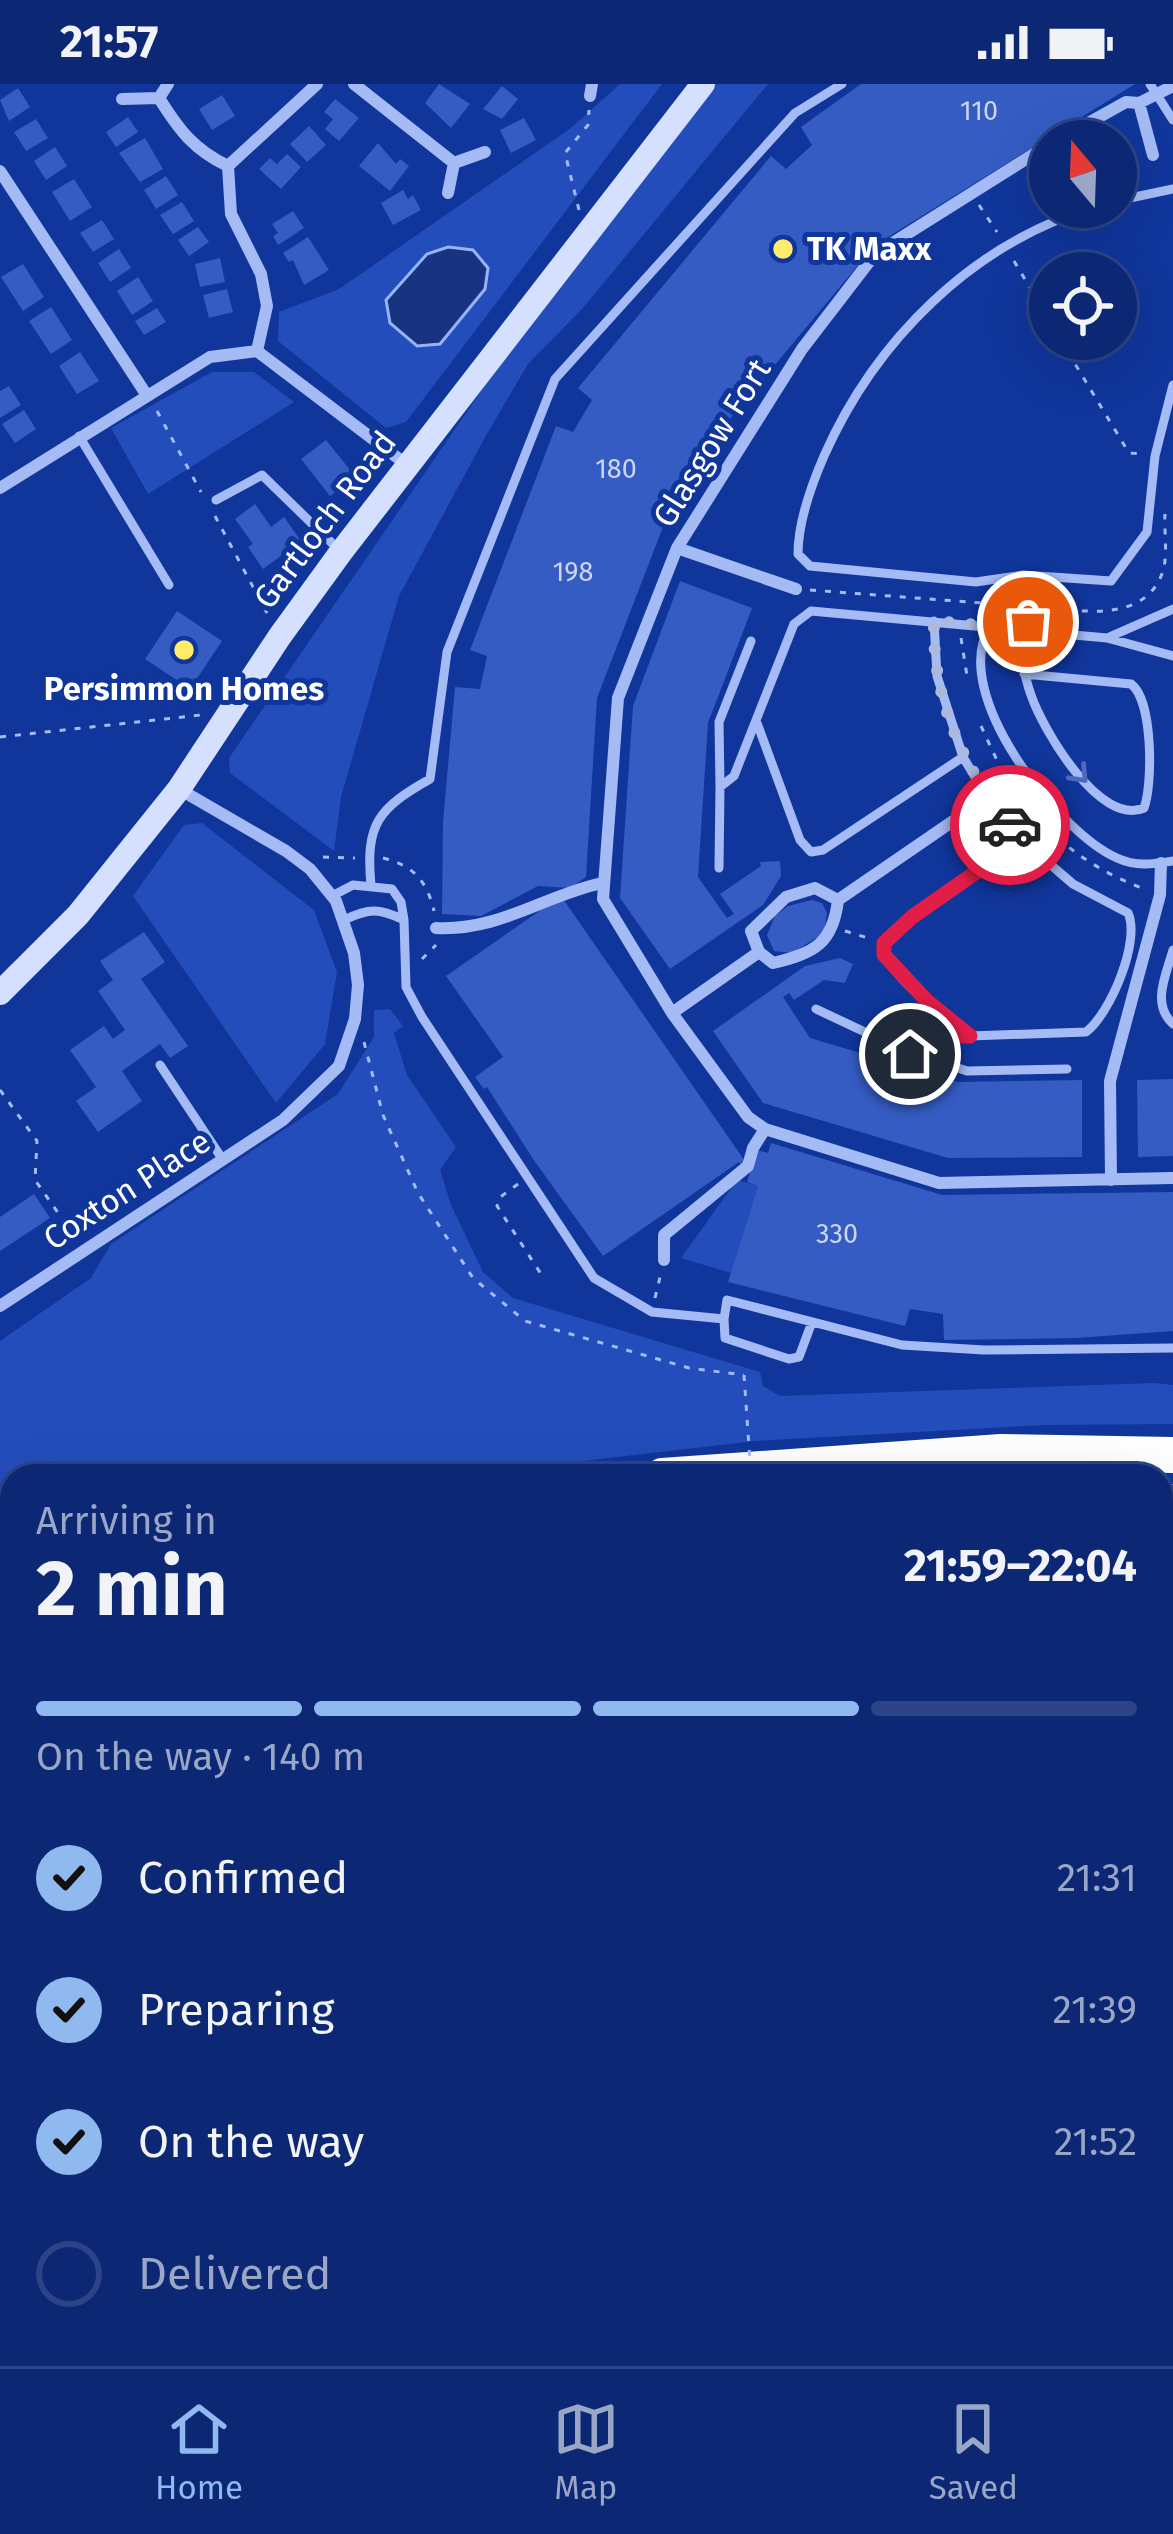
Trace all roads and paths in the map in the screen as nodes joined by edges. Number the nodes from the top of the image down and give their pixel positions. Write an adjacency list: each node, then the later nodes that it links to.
1 (169, 84): 9 (street)
2 (317, 84): 18 (street)
3 (354, 84): 17 (street)
4 (703, 84): 24 (main road, Gartloch Road)
5 (842, 84): 61 (lane)
6 (1173, 86): 8 (street, Glasgow Fort)
7 (591, 90): 24 (path)
8 (1154, 90): 11 (street, Glasgow Fort); 13 (lane)
9 (159, 98): 10 (street); 18 (street)
10 (122, 99)
11 (1139, 104): 12 (street, Glasgow Fort); 15 (street)
12 (1093, 120)
13 (1173, 120)
14 (484, 152): 17 (street)
15 (1153, 155)
16 (1029, 157): 35 (street, Glasgow Fort)
17 (454, 163): 21 (street)
18 (228, 166): 25 (street)
19 (0, 171): 28 (street)
20 (1173, 189): 22 (lane)
21 (448, 193)
22 (1137, 197)
23 (1043, 228): 37 (lane)
24 (585, 234): 31 (main road, Gartloch Road)
25 (257, 350): 28 (street); 31 (street)
26 (1073, 360): 30 (path)
27 (1173, 385): 30 (lane)
28 (146, 394): 29 (street)
29 (79, 436): 33 (street); 38 (lane)
30 (1155, 456): 37 (lane)
31 (407, 464): 36 (main road, Gartloch Road)
32 (0, 465): 33 (street)
33 (5, 484)
34 (216, 500): 36 (lane)
35 (676, 548): 39 (street); 60 (street, Glasgow Fort)
36 (341, 552): 49 (main road, Gartloch Road)
37 (1036, 576): 44 (lane)
38 (170, 586)
39 (796, 589)
40 (1173, 609): 45 (lane)
41 (934, 621): 42 (lane); 50 (lane); 52 (lane)
42 (990, 627): 43 (lane); 53 (lane)
43 (1019, 628): 44 (lane); 48 (lane)
44 (1033, 630): 45 (lane)
45 (1107, 638): 47 (lane)
46 (751, 641): 54 (lane)
47 (1173, 656)
48 (1024, 674): 48 (lane, one-way to 48)
49 (230, 712): 51 (path); 55 (main road, Gartloch Road)
50 (757, 722): 52 (lane); 54 (lane)
51 (0, 737)
52 (963, 757): 56 (lane)
53 (1023, 773): 56 (street); 58 (lane)
54 (720, 787): 59 (lane)
55 (179, 789): 62 (street); 71 (main road, Gartloch Road)
56 (987, 797): 57 (lane); 63 (street)
57 (1022, 840): 68 (lane); 76 (lane)
58 (1167, 862): 85 (street)
59 (719, 868)
60 (602, 883): 67 (street); 73 (street, Glasgow Fort)
61 (371, 885): 62 (lane); 65 (lane)
62 (332, 896): 64 (street)
63 (838, 900): 66 (street); 70 (street)
64 (344, 920): 65 (lane); 74 (street)
65 (404, 920): 84 (lane)
66 (835, 927): 68 (path); 70 (street)
67 (436, 928)
68 (884, 943): 76 (lane)
69 (1173, 950): 75 (lane)
70 (759, 952): 73 (street)
71 (0, 993)
72 (816, 1009): 77 (lane)
73 (672, 1013): 81 (street, Glasgow Fort)
74 (355, 1019): 82 (street, Coxton Place); 95 (path, bridge)
75 (1173, 1024)
76 (970, 1036): 77 (lane)
77 (901, 1048): 79 (lane)
78 (160, 1065): 82 (lane)
79 (1066, 1069)
80 (0, 1090): 86 (path)
81 (765, 1129): 85 (street, Glasgow Fort); 87 (street)
82 (223, 1160): 86 (street, Coxton Place)
83 (1173, 1178): 85 (street, Glasgow Fort)
84 (525, 1179): 88 (path); 90 (lane)
85 (1111, 1180)
86 (84, 1250): 89 (street, Coxton Place)
87 (664, 1260): 90 (path)
88 (541, 1274)
89 (0, 1306)
90 (652, 1312): 91 (lane)
91 (724, 1319): 92 (lane); 92 (lane)
92 (812, 1322): 93 (lane)
93 (1173, 1348)
94 (1173, 1455): 96 (highway)
95 (750, 1464)
96 (832, 1464)

